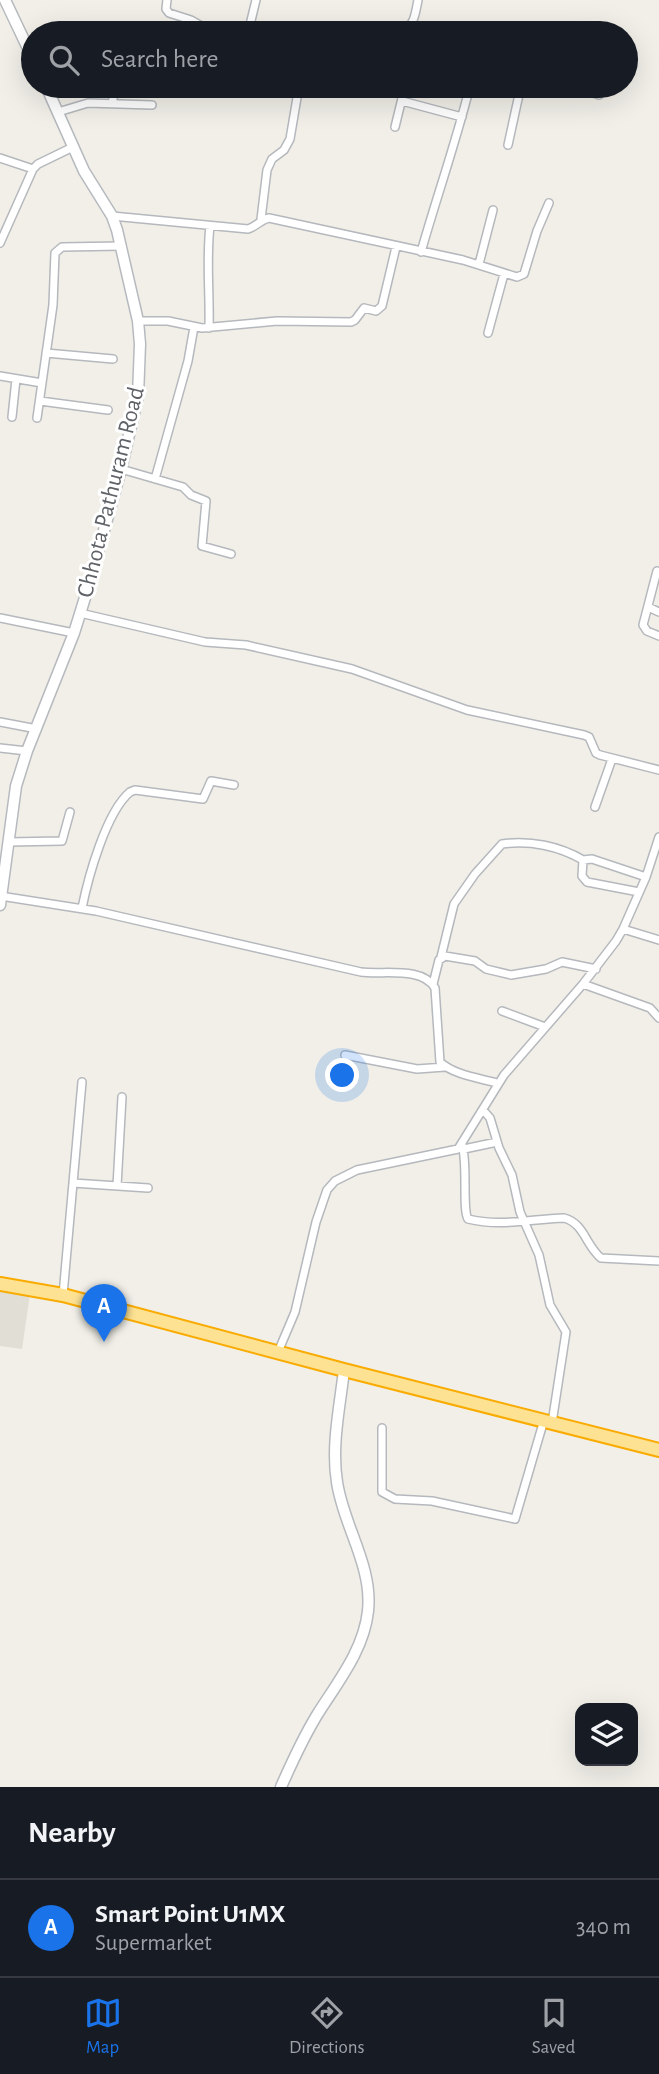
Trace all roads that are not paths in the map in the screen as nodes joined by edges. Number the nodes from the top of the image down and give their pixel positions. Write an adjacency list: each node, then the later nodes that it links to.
1 (5, 0): 8 (street)
2 (167, 0): 6 (street)
3 (256, 0): 7 (street)
4 (418, 0): 5 (street)
5 (414, 19)
6 (193, 21)
7 (251, 21)
8 (21, 34)
9 (52, 98): 17 (street, Chhota Pathuram Road)
10 (113, 98): 15 (street)
11 (297, 98): 27 (street)
12 (467, 98): 18 (street)
13 (521, 98): 20 (street)
14 (402, 100): 18 (street); 19 (street)
15 (112, 103): 16 (street); 17 (street)
16 (152, 105)
17 (58, 112): 21 (street, Chhota Pathuram Road)
18 (462, 117): 33 (street)
19 (394, 127)
20 (509, 145)
21 (73, 146): 23 (street); 26 (street, Chhota Pathuram Road)
22 (0, 158): 23 (street)
23 (33, 169): 28 (street)
24 (550, 203): 35 (street)
25 (493, 211): 34 (street)
26 (112, 216): 29 (street); 31 (street, Chhota Pathuram Road)
27 (261, 219): 29 (street); 32 (street)
28 (4, 224): 30 (street)
29 (210, 226): 38 (street)
30 (0, 243)
31 (122, 246): 36 (street, Chhota Pathuram Road); 40 (street)
32 (396, 247): 33 (street); 38 (street)
33 (421, 252): 34 (street)
34 (479, 264): 35 (street)
35 (504, 274): 39 (street)
36 (138, 321): 37 (street); 49 (street, Chhota Pathuram Road)
37 (194, 327): 38 (street); 50 (street)
38 (209, 328)
39 (488, 333)
40 (46, 353): 41 (street); 44 (street)
41 (113, 359)
42 (0, 376): 43 (street)
43 (16, 379): 44 (street); 47 (street)
44 (42, 383): 45 (street)
45 (40, 401): 46 (street); 48 (street)
46 (108, 410)
47 (12, 416)
48 (37, 418)
49 (121, 468): 50 (street); 55 (street, Chhota Pathuram Road)
50 (155, 479): 51 (street)
51 (230, 554)
52 (657, 571): 53 (street)
53 (648, 607): 54 (street); 58 (street)
54 (659, 612)
55 (80, 613): 57 (street, Chhota Pathuram Road); 63 (street)
56 (0, 618): 57 (street)
57 (74, 633): 60 (street, Chhota Pathuram Road)
58 (659, 636)
59 (0, 722): 60 (street)
60 (37, 729): 62 (street, Chhota Pathuram Road)
61 (0, 748): 62 (street)
62 (27, 751): 69 (street, Chhota Pathuram Road)
63 (612, 759): 64 (street); 66 (street)
64 (659, 770)
65 (234, 785): 74 (street)
66 (595, 807)
67 (70, 812): 69 (street)
68 (659, 837): 71 (street)
69 (9, 842): 73 (street, Chhota Pathuram Road)
70 (583, 860): 71 (street); 72 (street); 77 (street)
71 (646, 877): 72 (street)
72 (639, 892): 75 (street)
73 (0, 899): 74 (street)
74 (82, 908): 79 (street)
75 (623, 929): 76 (street); 78 (street)
76 (659, 940)
77 (442, 957): 78 (street); 79 (street)
78 (596, 969): 80 (street)
79 (433, 984): 85 (street)
80 (583, 985): 82 (street); 83 (street)
81 (502, 1011): 83 (street)
82 (659, 1018)
83 (545, 1027): 87 (street)
84 (345, 1055): 85 (street)
85 (445, 1066): 87 (street)
86 (82, 1082): 92 (street)
87 (497, 1083): 89 (street)
88 (122, 1097): 93 (street)
89 (483, 1110): 90 (street); 91 (street)
90 (497, 1142): 91 (street); 95 (street)
91 (463, 1147): 95 (street); 99 (street)
92 (73, 1184): 93 (street); 98 (street)
93 (117, 1186): 94 (street)
94 (148, 1188)
95 (525, 1223): 96 (street); 101 (street)
96 (659, 1261)
97 (0, 1284): 98 (highway)
98 (63, 1294): 99 (highway)
99 (278, 1352): 100 (highway)
100 (344, 1370): 101 (highway); 104 (street)
101 (548, 1422): 102 (street); 103 (highway)
102 (382, 1428)
103 (659, 1450)
104 (281, 1787)

